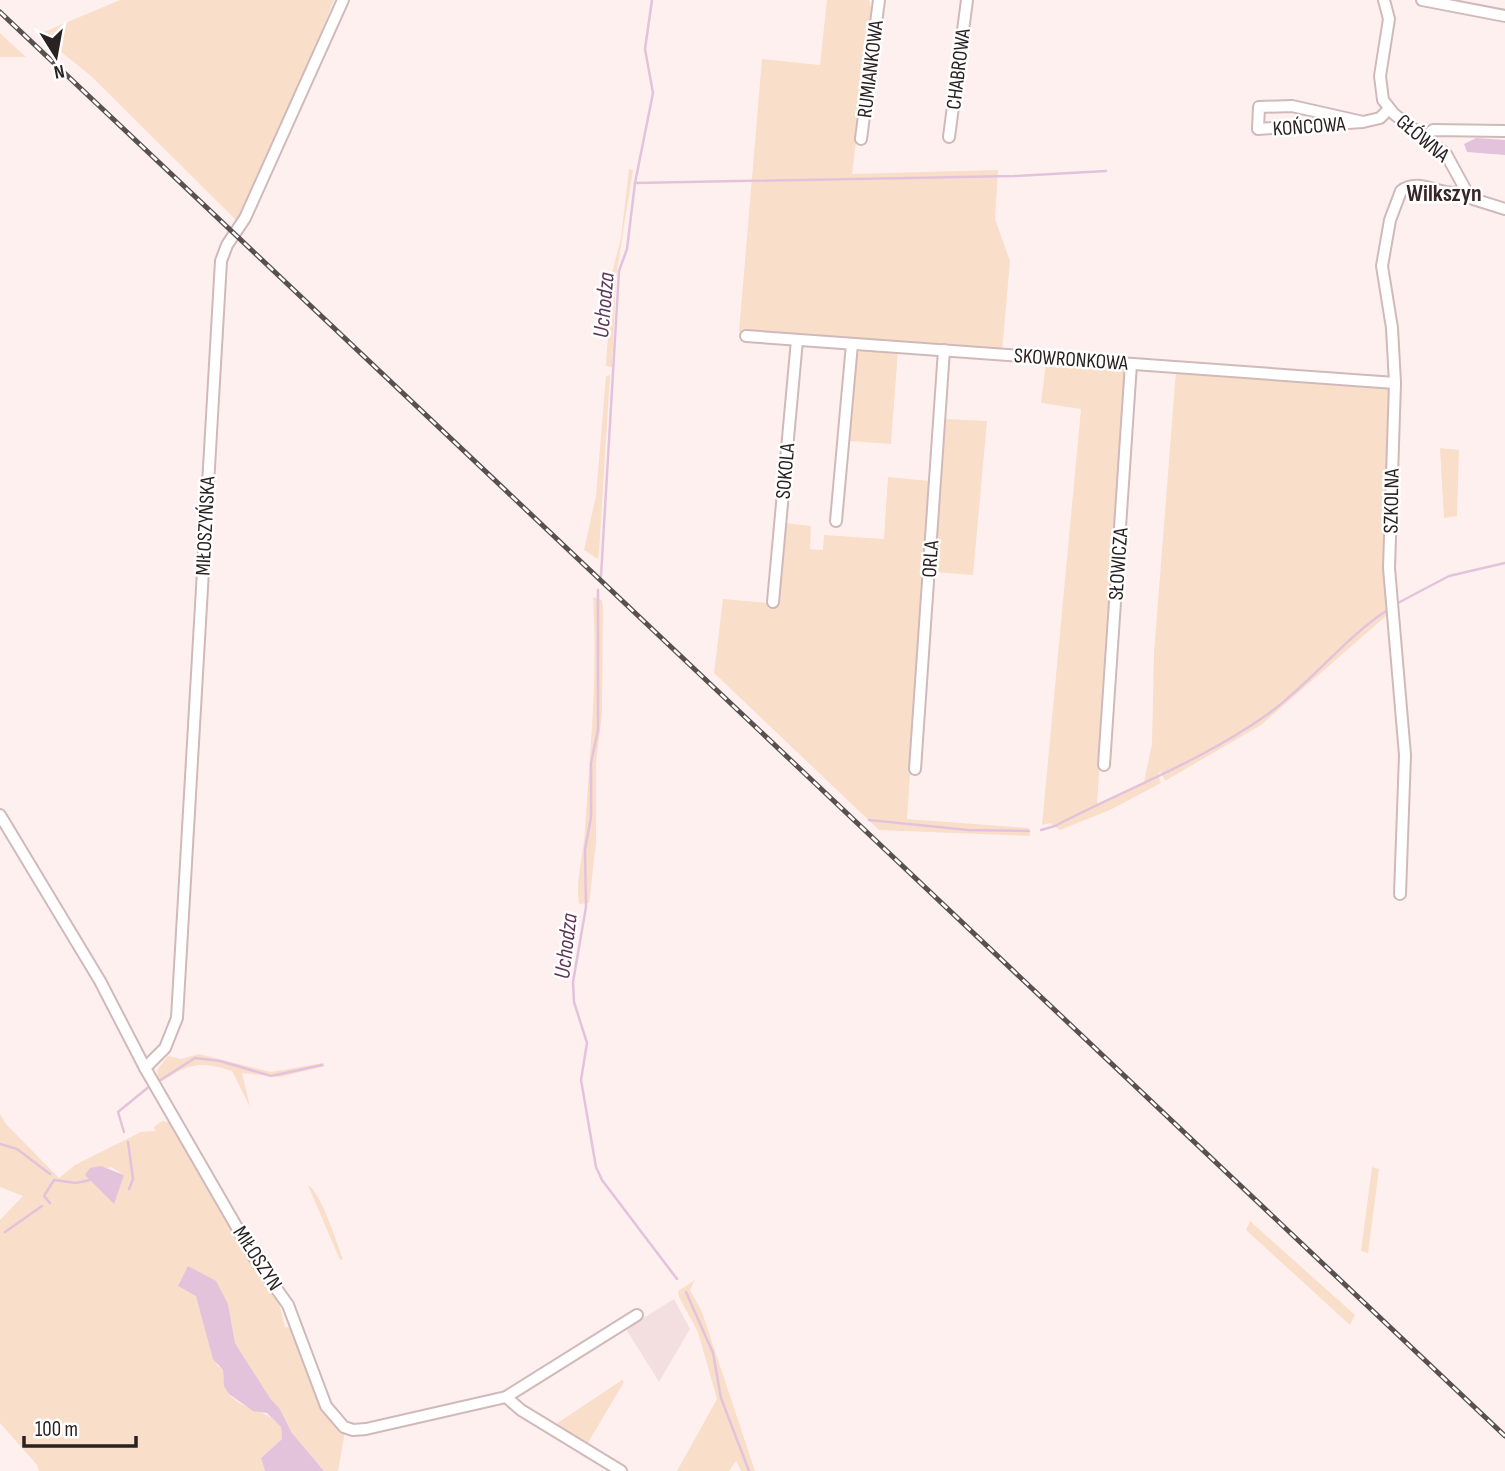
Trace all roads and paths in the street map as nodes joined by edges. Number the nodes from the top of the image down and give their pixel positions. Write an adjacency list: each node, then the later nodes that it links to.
1 (343, 0): 27 (street, MIŁOSZYŃSKA)
2 (879, 0): 12 (street, RUMIANKOWA)
3 (967, 0): 11 (street, CHABROWA)
4 (1384, 0): 7 (street, GŁÓWNA)
5 (1422, 0): 6 (street)
6 (1505, 16)
7 (1389, 109): 8 (street, KOŃCOWA); 10 (street, GŁÓWNA)
8 (1363, 122): 8 (street, KOŃCOWA)
9 (1505, 131): 10 (street)
10 (1426, 136): 13 (street, GŁÓWNA)
11 (949, 137)
12 (861, 139)
13 (1464, 191): 14 (street); 20 (street, SZKOLNA)
14 (1505, 209)
15 (746, 336): 16 (street, SKOWRONKOWA)
16 (797, 340): 17 (street, SKOWRONKOWA); 22 (street, SOKOLA)
17 (852, 344): 18 (street, SKOWRONKOWA); 21 (street)
18 (944, 350): 19 (street, SKOWRONKOWA); 24 (street, ORLA)
19 (1131, 364): 20 (street, SKOWRONKOWA); 23 (street, SŁOWICZA)
20 (1395, 383): 26 (street, SZKOLNA)
21 (836, 521)
22 (772, 602)
23 (1104, 765)
24 (915, 769)
25 (0, 815): 27 (street, MIŁOSZYN)
26 (1400, 894)
27 (145, 1068): 29 (street, MIŁOSZYN)
28 (637, 1315): 29 (street, MIŁOSZYN)
29 (506, 1397): 30 (street)
30 (621, 1471)

